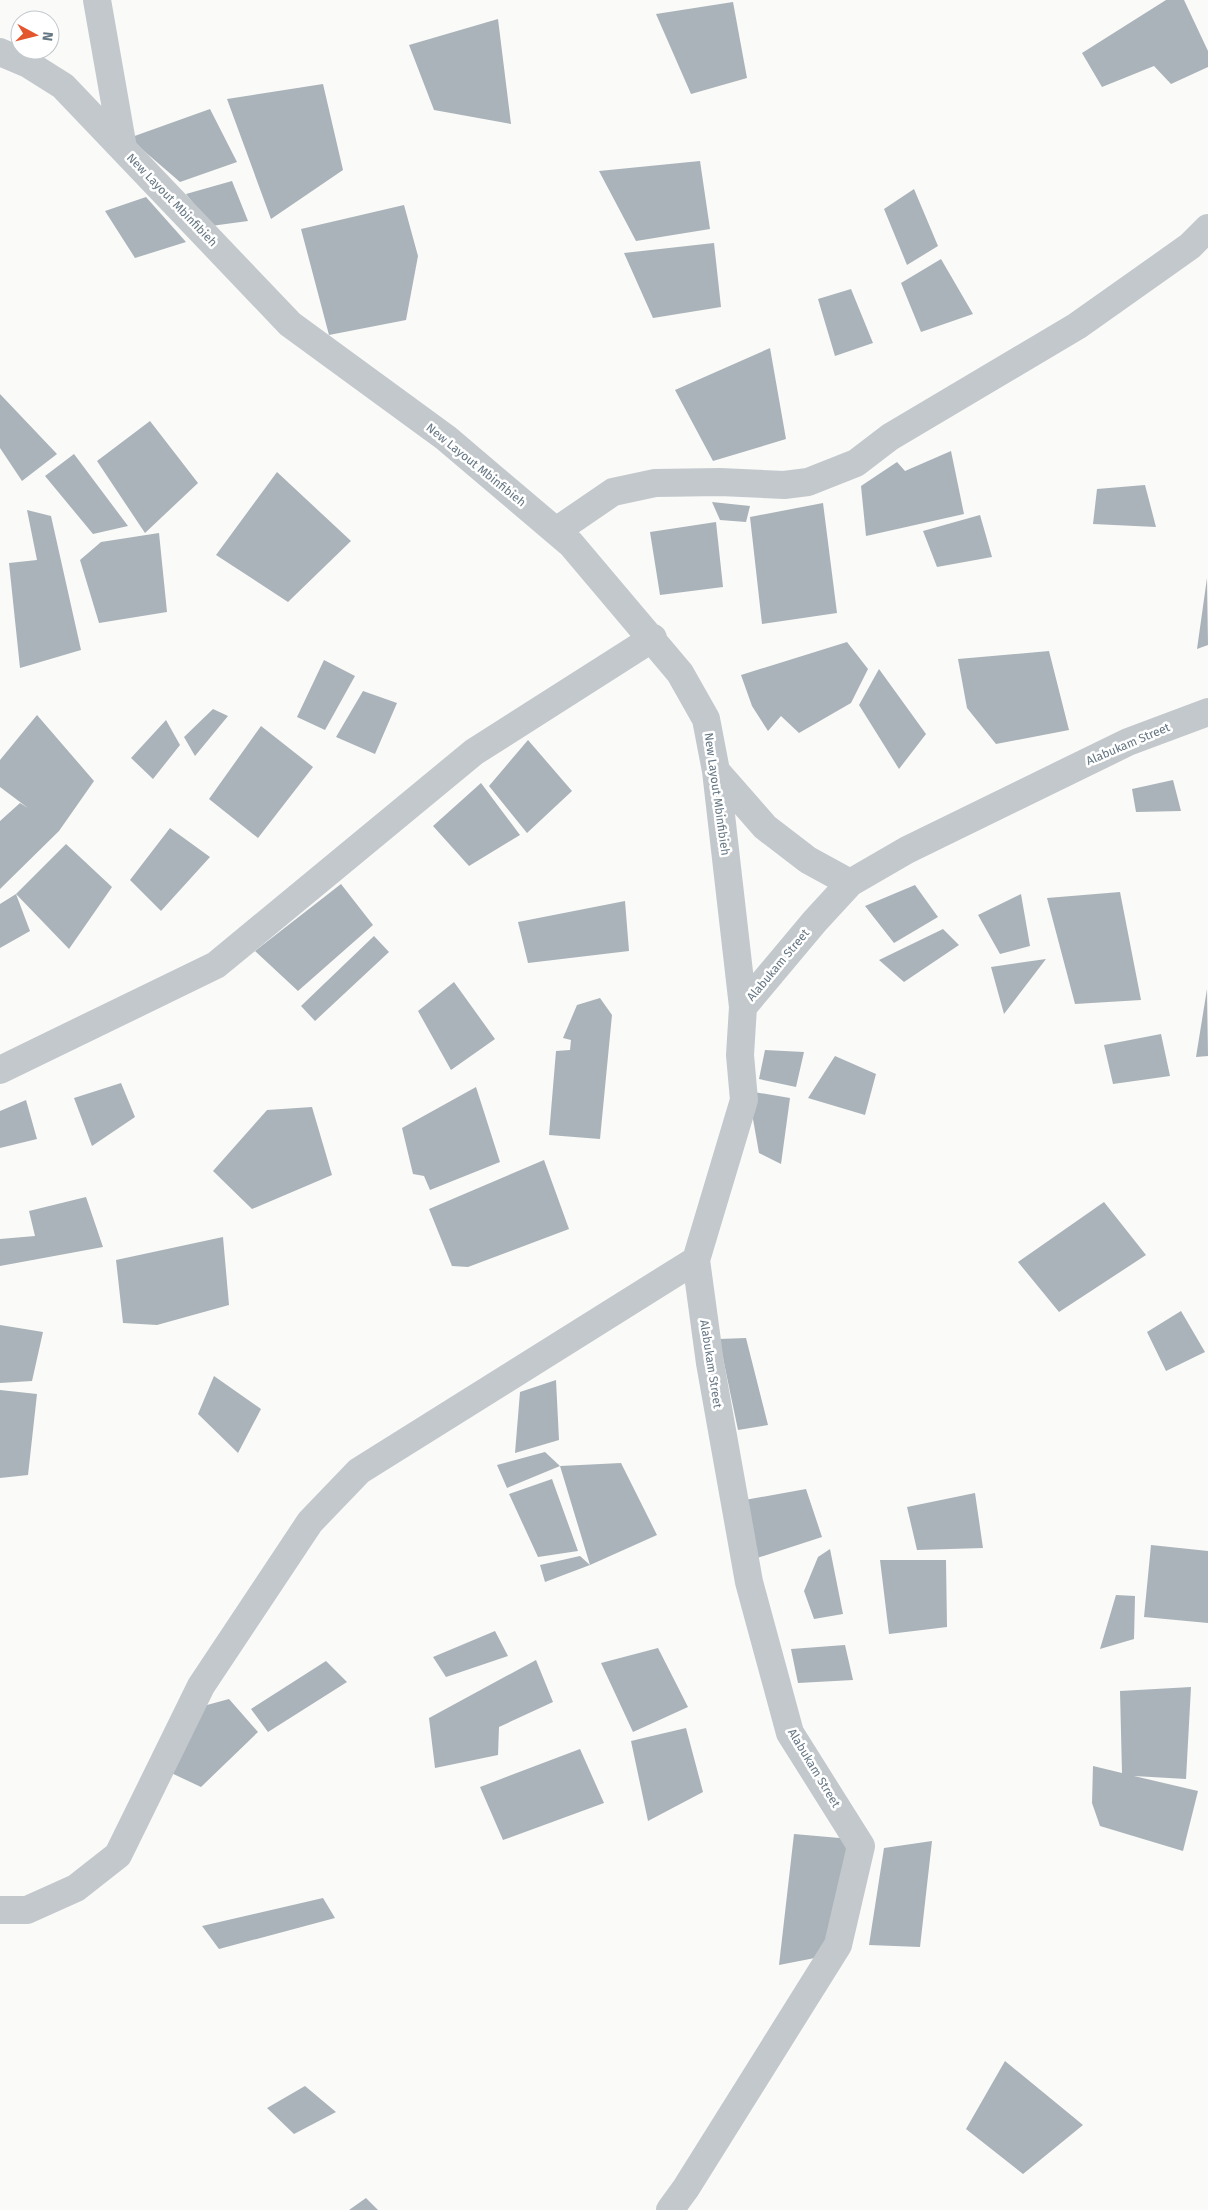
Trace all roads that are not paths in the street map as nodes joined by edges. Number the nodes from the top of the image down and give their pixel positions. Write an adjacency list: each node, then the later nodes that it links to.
1 (97, 0): 3 (street)
2 (0, 52): 3 (street, New Layout Mbinfibieh)
3 (123, 148): 5 (street, New Layout Mbinfibieh)
4 (1208, 228): 5 (street)
5 (556, 531): 6 (street, New Layout Mbinfibieh)
6 (653, 638): 8 (street, New Layout Mbinfibieh); 11 (street)
7 (1208, 712): 9 (street, Alabukam Street)
8 (716, 771): 9 (street); 10 (street, New Layout Mbinfibieh)
9 (850, 883): 10 (street, Alabukam Street)
10 (743, 1006): 12 (street, Alabukam Street)
11 (0, 1070)
12 (696, 1260): 13 (street); 14 (street, Alabukam Street)
13 (0, 1910)
14 (670, 2210)

